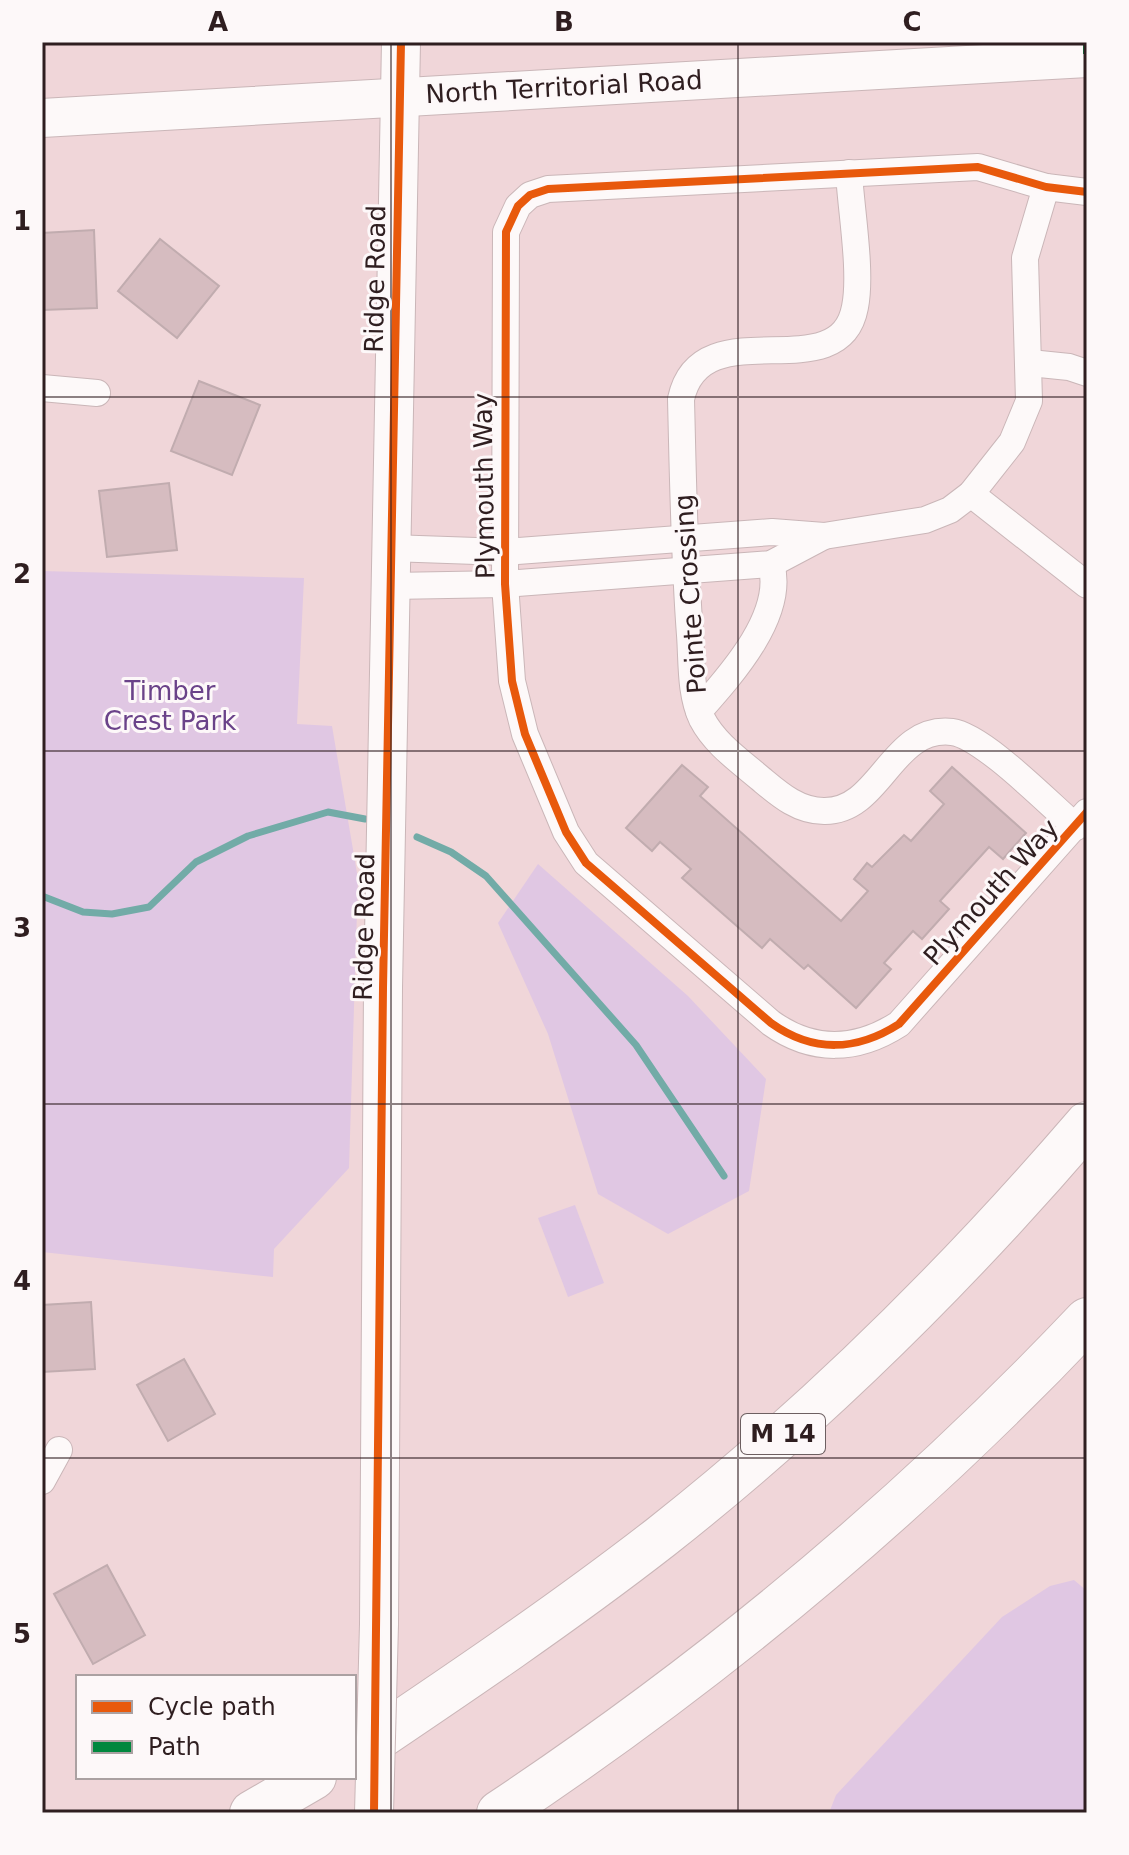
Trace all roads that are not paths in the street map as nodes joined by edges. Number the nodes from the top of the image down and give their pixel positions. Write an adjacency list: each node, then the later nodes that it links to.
1 (401, 42): 3 (street, Ridge Road)
2 (1087, 58): 3 (street, North Territorial Road)
3 (399, 97): 4 (street, North Territorial Road); 15 (street, Ridge Road)
4 (42, 118)
5 (849, 173): 6 (street, Plymouth Way); 14 (street, Pointe Crossing); 16 (street, Plymouth Way)
6 (1046, 187): 7 (street, Plymouth Way); 8 (street)
7 (1087, 192)
8 (1030, 363): 9 (street); 12 (street)
9 (1087, 373)
10 (42, 388): 11 (street)
11 (97, 393)
12 (971, 494): 13 (street); 20 (street)
13 (824, 536): 14 (street); 17 (street)
14 (684, 539): 16 (street); 18 (street, Pointe Crossing)
15 (390, 548): 16 (street); 21 (street, Ridge Road)
16 (505, 552): 19 (street, Plymouth Way)
17 (771, 564): 18 (street); 22 (street)
18 (685, 572): 19 (street); 22 (street, Pointe Crossing)
19 (505, 584): 21 (street); 23 (street, Plymouth Way)
20 (1087, 585)
21 (391, 586): 31 (street, Ridge Road, bridge)
22 (699, 711): 23 (street, Pointe Crossing)
23 (1081, 820)
24 (1087, 1124): 28 (highway, M 14)
25 (1087, 1320): 32 (highway)
26 (59, 1450): 27 (street)
27 (42, 1481)
28 (356, 1753)
29 (311, 1779): 30 (highway)
30 (252, 1813)
31 (374, 1813)
32 (499, 1813)

